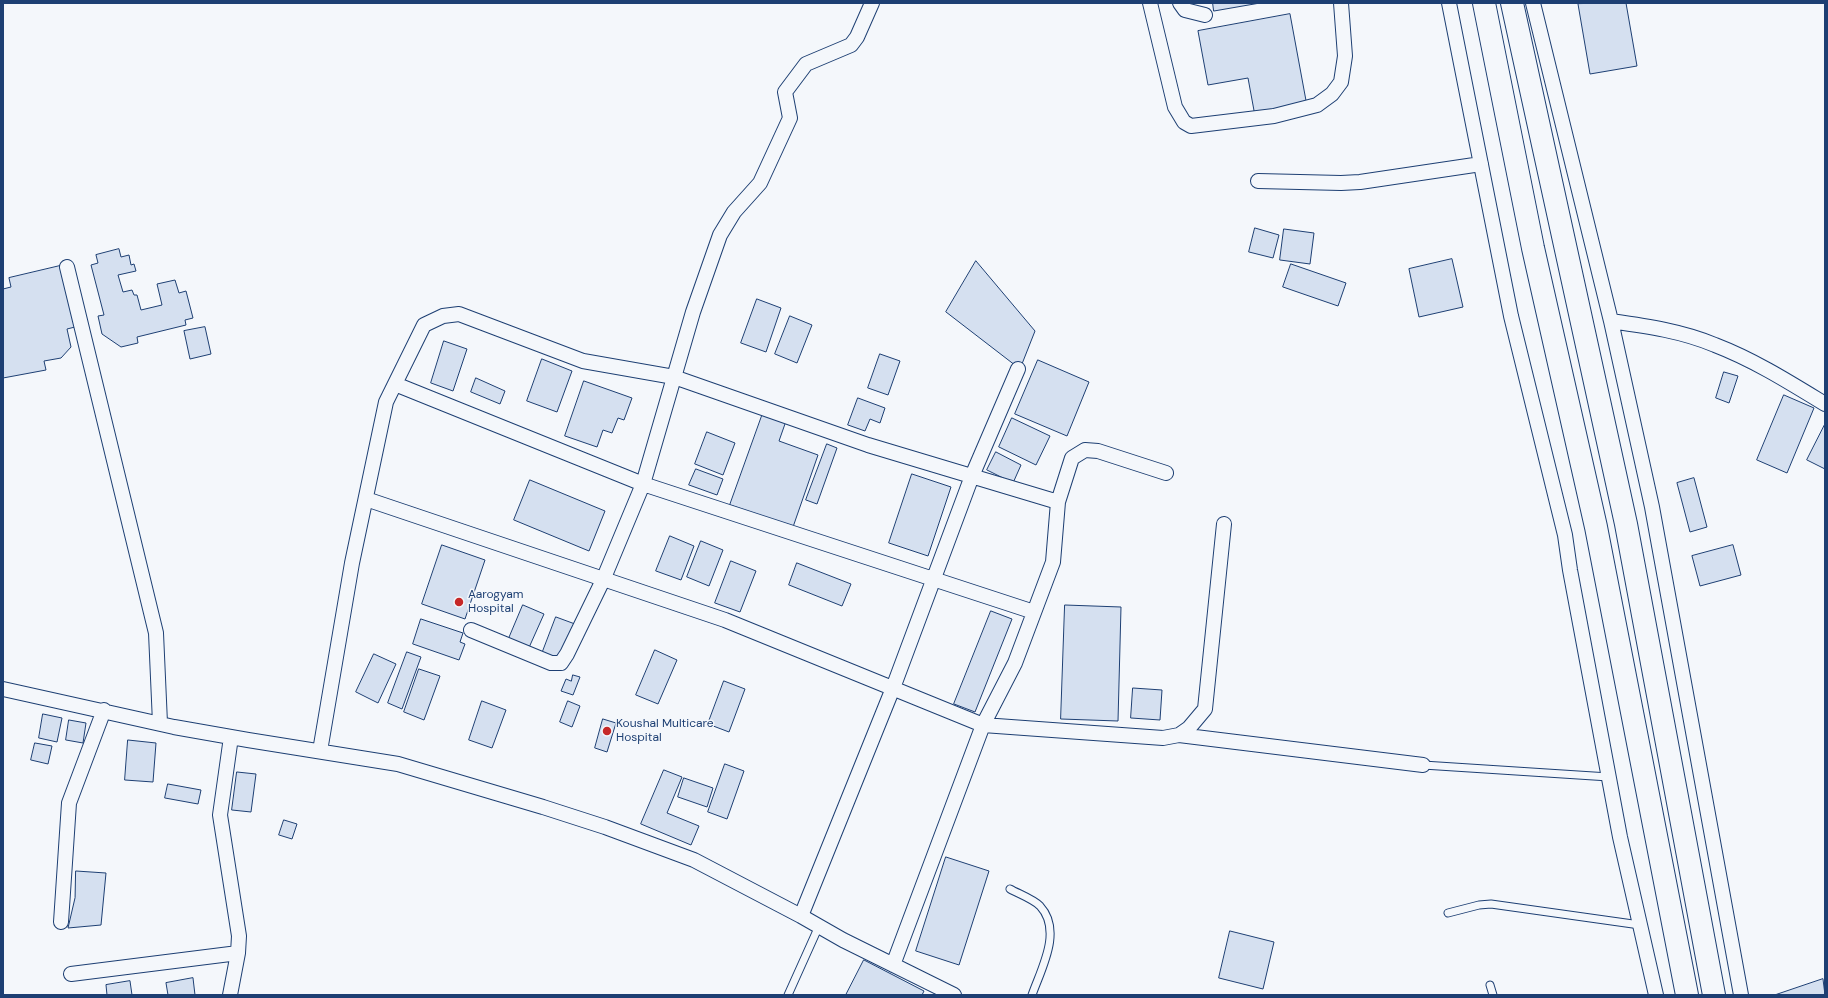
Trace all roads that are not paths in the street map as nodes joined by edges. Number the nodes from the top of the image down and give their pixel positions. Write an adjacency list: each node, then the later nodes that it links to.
1 (872, 3): 15 (street)
2 (1150, 3): 4 (street)
3 (1180, 3): 9 (street)
4 (1341, 3)
5 (1449, 3): 10 (street)
6 (1484, 3): 54 (highway)
7 (1512, 3): 55 (highway)
8 (1532, 3): 13 (street)
9 (1205, 16)
10 (1481, 164): 11 (street); 37 (street)
11 (1258, 181)
12 (67, 267): 31 (street)
13 (1611, 321): 17 (street); 56 (street)
14 (1018, 369): 19 (street)
15 (674, 377): 16 (street); 19 (street); 20 (street)
16 (395, 384): 20 (street); 21 (street)
17 (1825, 404)
18 (1166, 473): 22 (street)
19 (972, 476): 22 (street); 24 (street)
20 (643, 484): 24 (street); 25 (street)
21 (366, 499): 25 (street); 35 (street)
22 (1058, 502): 26 (street)
23 (1224, 524): 33 (street)
24 (934, 579): 26 (street); 28 (street)
25 (603, 580): 27 (street); 28 (street)
26 (1034, 612): 32 (street)
27 (471, 630)
28 (893, 688): 32 (street); 40 (street)
29 (3, 689): 30 (street)
30 (104, 710): 31 (street); 41 (street)
31 (160, 723): 34 (street)
32 (983, 725): 33 (street); 45 (street)
33 (1179, 735): 36 (street)
34 (231, 737): 35 (street); 44 (street)
35 (320, 751): 40 (street)
36 (1423, 764): 37 (lane)
37 (1609, 776): 42 (street)
38 (1010, 889): 51 (lane)
39 (1448, 913): 42 (lane)
40 (802, 916): 43 (street)
41 (61, 922)
42 (1640, 925): 53 (street)
43 (818, 926): 45 (street); 49 (lane)
44 (238, 953): 46 (street); 48 (street)
45 (893, 965): 50 (street)
46 (72, 974)
47 (1490, 985): 52 (lane)
48 (230, 995)
49 (788, 995)
50 (954, 995)
51 (1032, 995)
52 (1493, 995)
53 (1656, 995)
54 (1687, 995)
55 (1714, 995)
56 (1741, 995)

